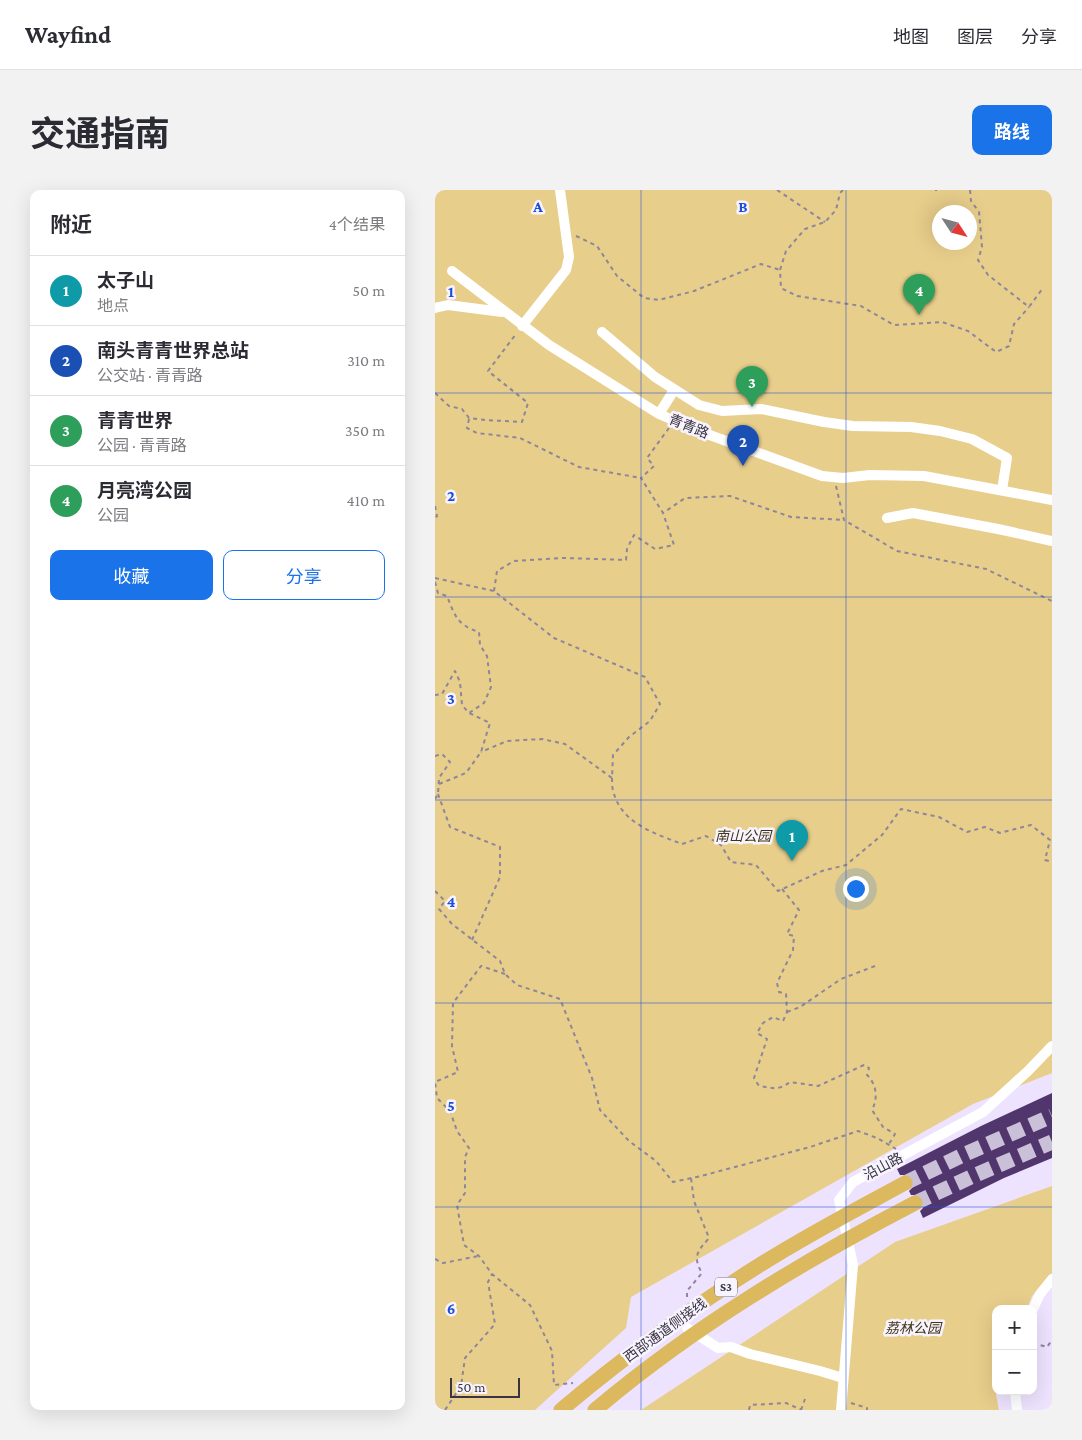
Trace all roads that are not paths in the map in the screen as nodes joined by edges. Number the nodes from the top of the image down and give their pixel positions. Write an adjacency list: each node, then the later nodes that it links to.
1 (560, 190): 5 (street)
2 (452, 271): 4 (street, 青青路)
3 (435, 308): 4 (street)
4 (503, 312): 5 (street, 青青路)
5 (522, 326): 8 (street, 青青路)
6 (602, 332): 7 (street)
7 (674, 390): 8 (street); 9 (street)
8 (659, 414): 9 (street, 青青路)
9 (1002, 490): 10 (street, 青青路)
10 (1052, 500)
11 (887, 518): 12 (street)
12 (1052, 541)
13 (1052, 1046): 19 (street, 沿山路)
14 (905, 1184): 22 (highway, 西部通道侧接线 / S3)
15 (915, 1203): 23 (highway, 西部通道侧接线 / S3)
16 (1052, 1279): 17 (street)
17 (1035, 1305)
18 (687, 1328): 19 (street)
19 (843, 1378): 21 (street, 沿山路)
20 (1015, 1395): 24 (street)
21 (841, 1405)
22 (561, 1410)
23 (595, 1410)
24 (1017, 1410)

